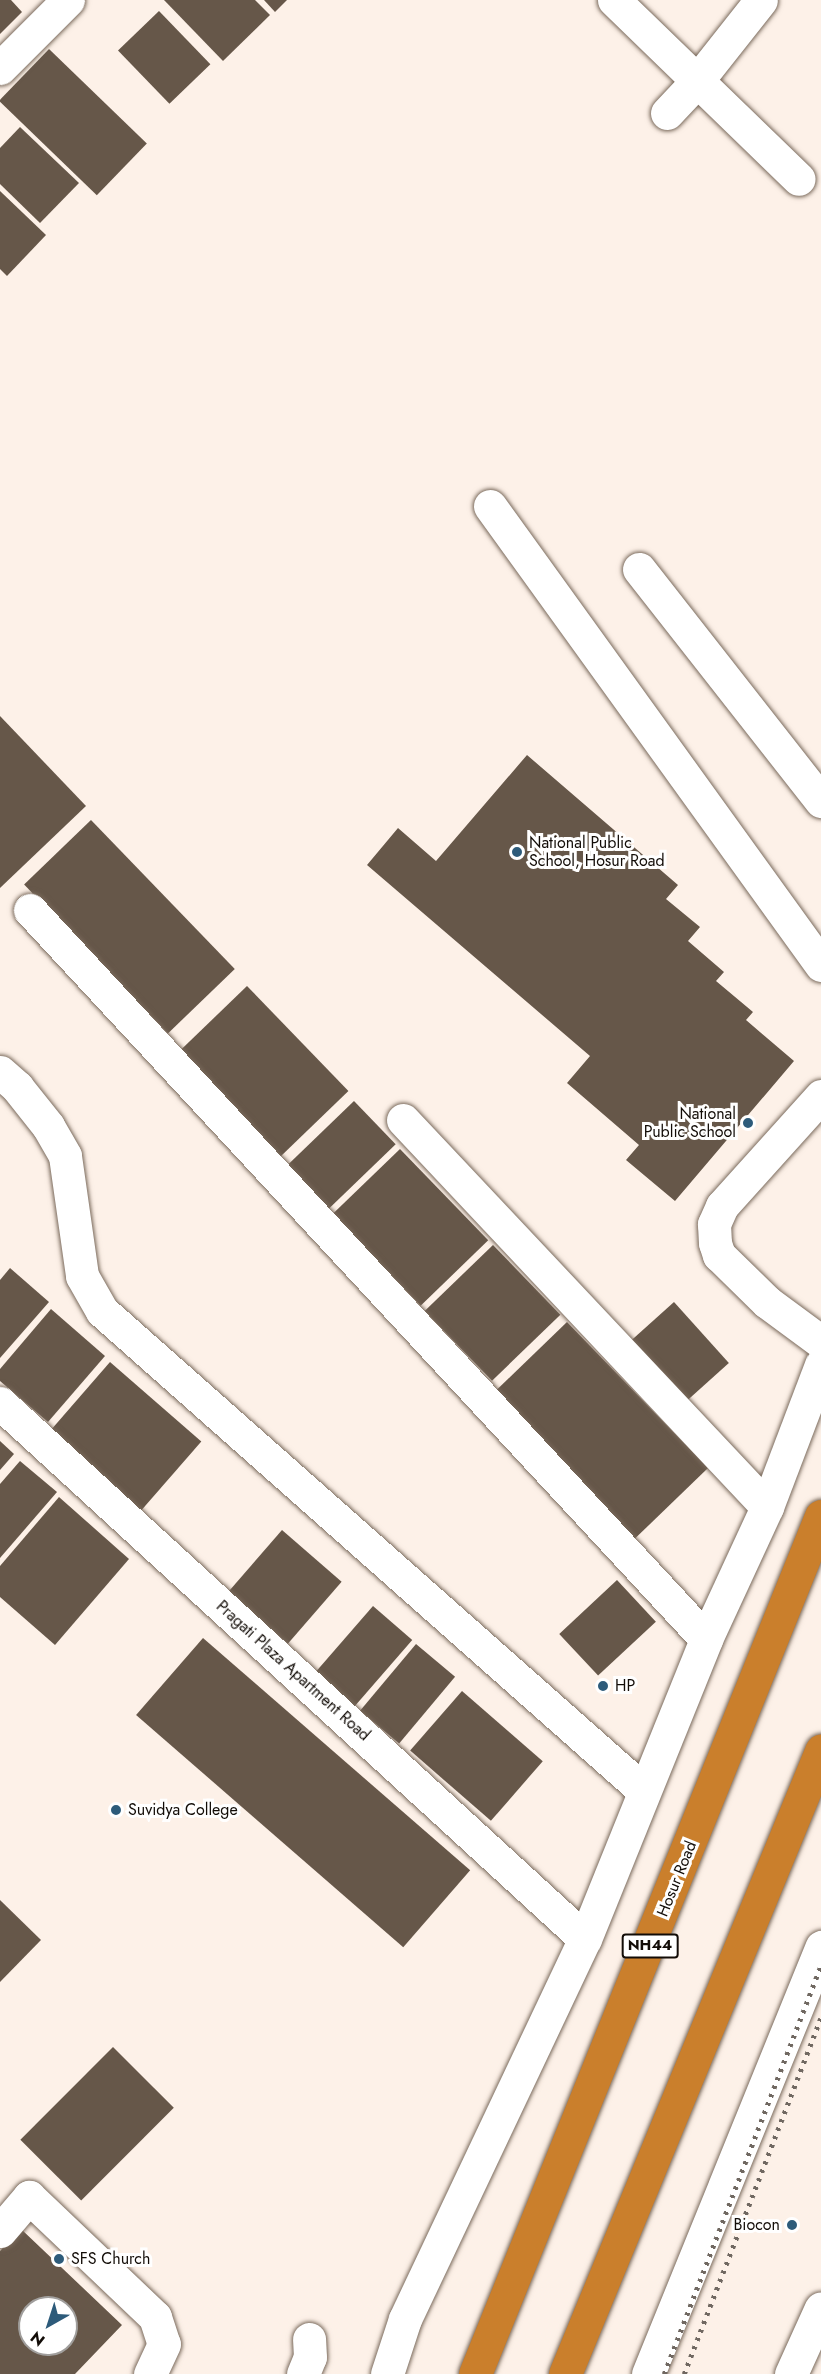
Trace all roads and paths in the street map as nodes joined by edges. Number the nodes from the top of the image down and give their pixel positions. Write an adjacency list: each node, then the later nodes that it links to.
1 (69, 0): 4 (street)
2 (614, 0): 5 (street)
3 (761, 0): 5 (street)
4 (0, 69)
5 (697, 81): 6 (street); 7 (street)
6 (667, 113)
7 (799, 179)
8 (490, 506): 12 (street)
9 (639, 569): 10 (street)
10 (821, 801)
11 (30, 910): 21 (street)
12 (821, 965)
13 (0, 1072): 23 (street)
14 (821, 1096): 16 (street)
15 (403, 1120): 19 (street)
16 (821, 1342)
17 (821, 1365): 19 (street)
18 (0, 1403): 24 (street, Pragati Plaza Apartment Road)
19 (767, 1507): 21 (street)
20 (821, 1516): 32 (highway, Hosur Road / NH44)
21 (706, 1639): 23 (street)
22 (821, 1751): 33 (highway)
23 (643, 1790): 24 (street)
24 (585, 1939): 31 (street)
25 (821, 1947): 34 (street)
26 (0, 2231): 29 (street)
27 (821, 2308): 35 (street)
28 (309, 2339): 30 (street)
29 (150, 2374)
30 (303, 2374)
31 (387, 2374)
32 (475, 2374)
33 (565, 2374)
34 (648, 2374)
35 (791, 2374)

